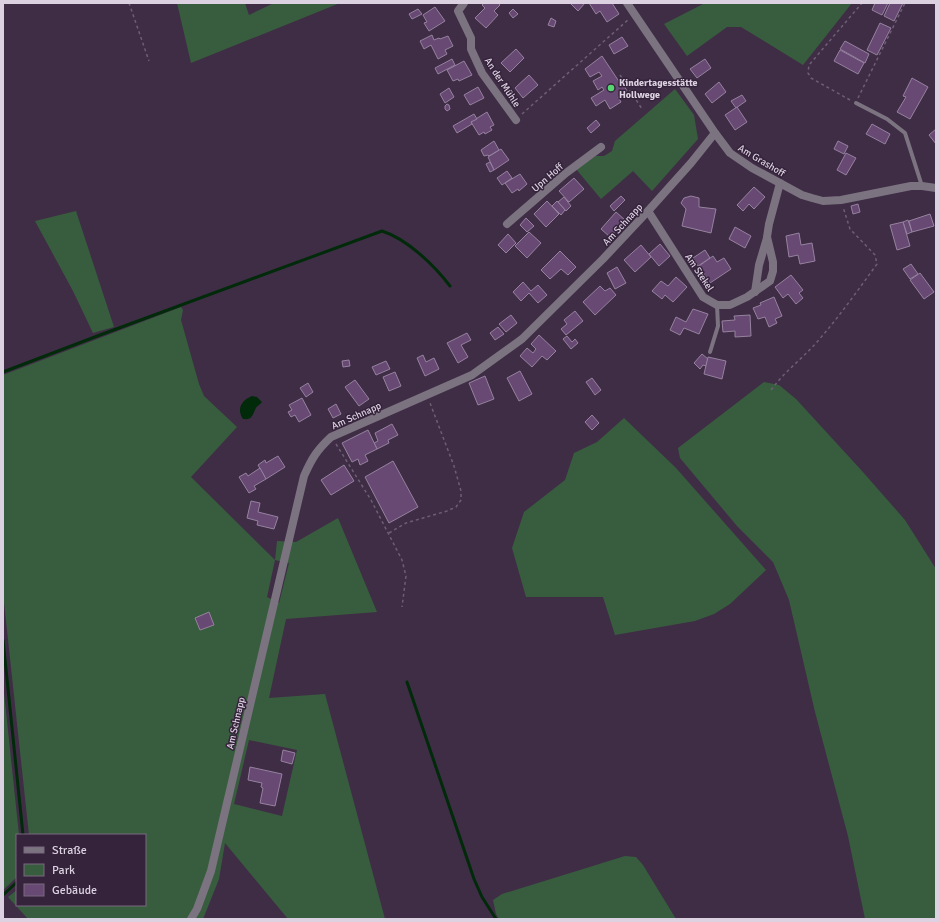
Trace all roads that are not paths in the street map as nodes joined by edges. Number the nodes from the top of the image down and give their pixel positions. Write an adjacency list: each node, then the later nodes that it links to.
1 (454, 3): 4 (street, An der Mühle)
2 (464, 3): 4 (street)
3 (627, 3): 7 (street, Am Grashoff)
4 (458, 11): 6 (street, An der Mühle)
5 (856, 103): 10 (lane)
6 (516, 120)
7 (715, 133): 9 (street, Am Grashoff); 12 (street, Am Schnapp)
8 (601, 147): 13 (street, Upn Hoff)
9 (780, 183): 10 (street, Am Grashoff); 14 (street)
10 (922, 186): 11 (street, Am Grashoff)
11 (936, 188)
12 (648, 211): 16 (street, Am Stekel); 18 (street, Am Schnapp)
13 (507, 224)
14 (767, 237): 15 (street); 15 (street)
15 (756, 292): 16 (street)
16 (717, 305): 17 (lane)
17 (710, 352)
18 (191, 919)

